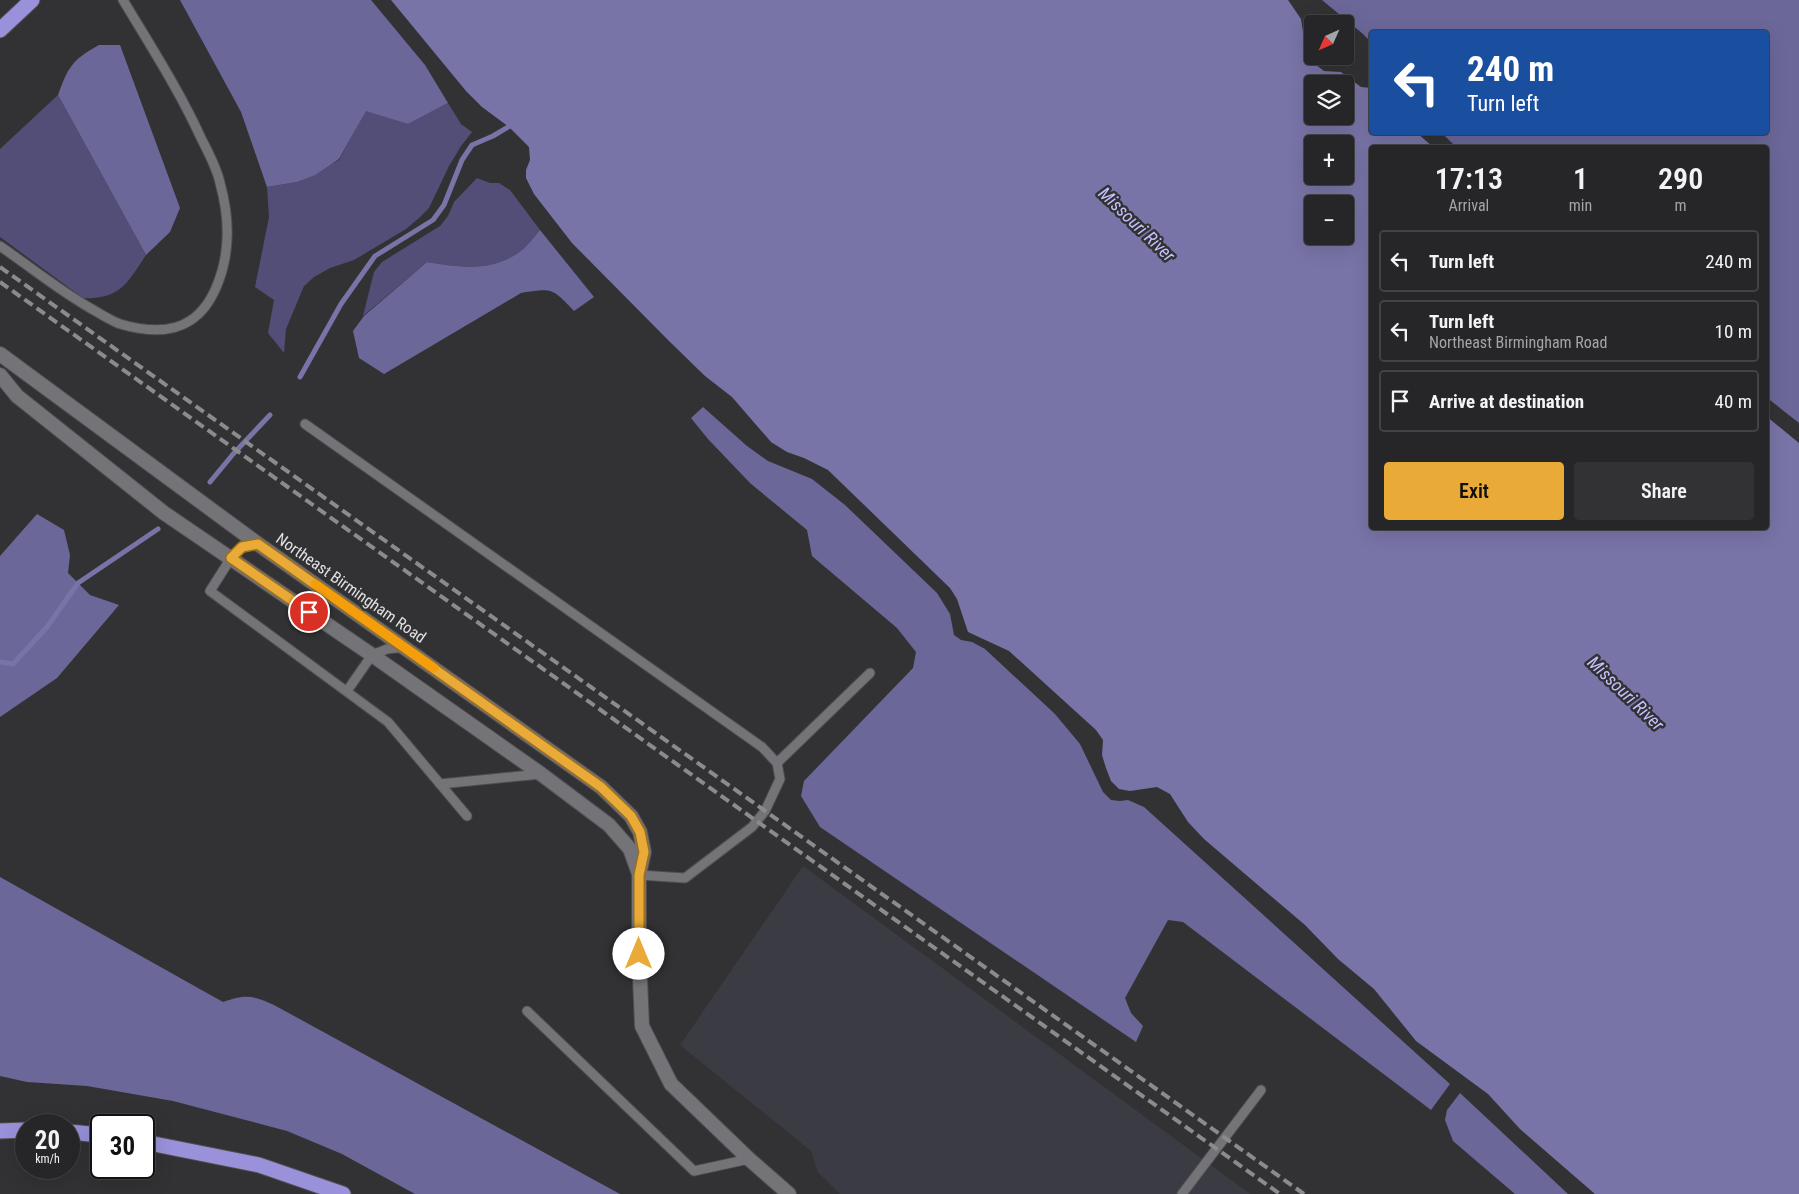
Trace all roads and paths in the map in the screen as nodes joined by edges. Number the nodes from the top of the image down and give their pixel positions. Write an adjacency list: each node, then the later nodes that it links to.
1 (32, 0): 3 (highway)
2 (123, 0): 4 (lane)
3 (0, 30)
4 (0, 246)
5 (0, 354): 8 (street, Northeast Birmingham Road)
6 (0, 375): 9 (street, Northeast Birmingham Road)
7 (305, 424): 14 (lane)
8 (258, 544): 9 (lane); 10 (street, Northeast Birmingham Road)
9 (231, 558): 11 (street, Northeast Birmingham Road); 13 (lane)
10 (405, 648): 11 (lane); 18 (street, Northeast Birmingham Road)
11 (372, 655): 13 (lane); 15 (street, Northeast Birmingham Road)
12 (870, 673): 14 (lane)
13 (347, 691): 16 (lane)
14 (777, 763): 18 (lane)
15 (541, 774): 16 (lane); 18 (street, Northeast Birmingham Road)
16 (440, 784): 17 (lane)
17 (467, 816)
18 (639, 875): 24 (street, Northeast Birmingham Road)
19 (527, 1011): 24 (lane)
20 (1261, 1090): 27 (lane)
21 (15, 1130): 22 (highway)
22 (0, 1131)
23 (155, 1144): 25 (highway)
24 (748, 1159): 26 (street, Northeast Birmingham Road)
25 (343, 1194)
26 (789, 1194)
27 (1182, 1194)

